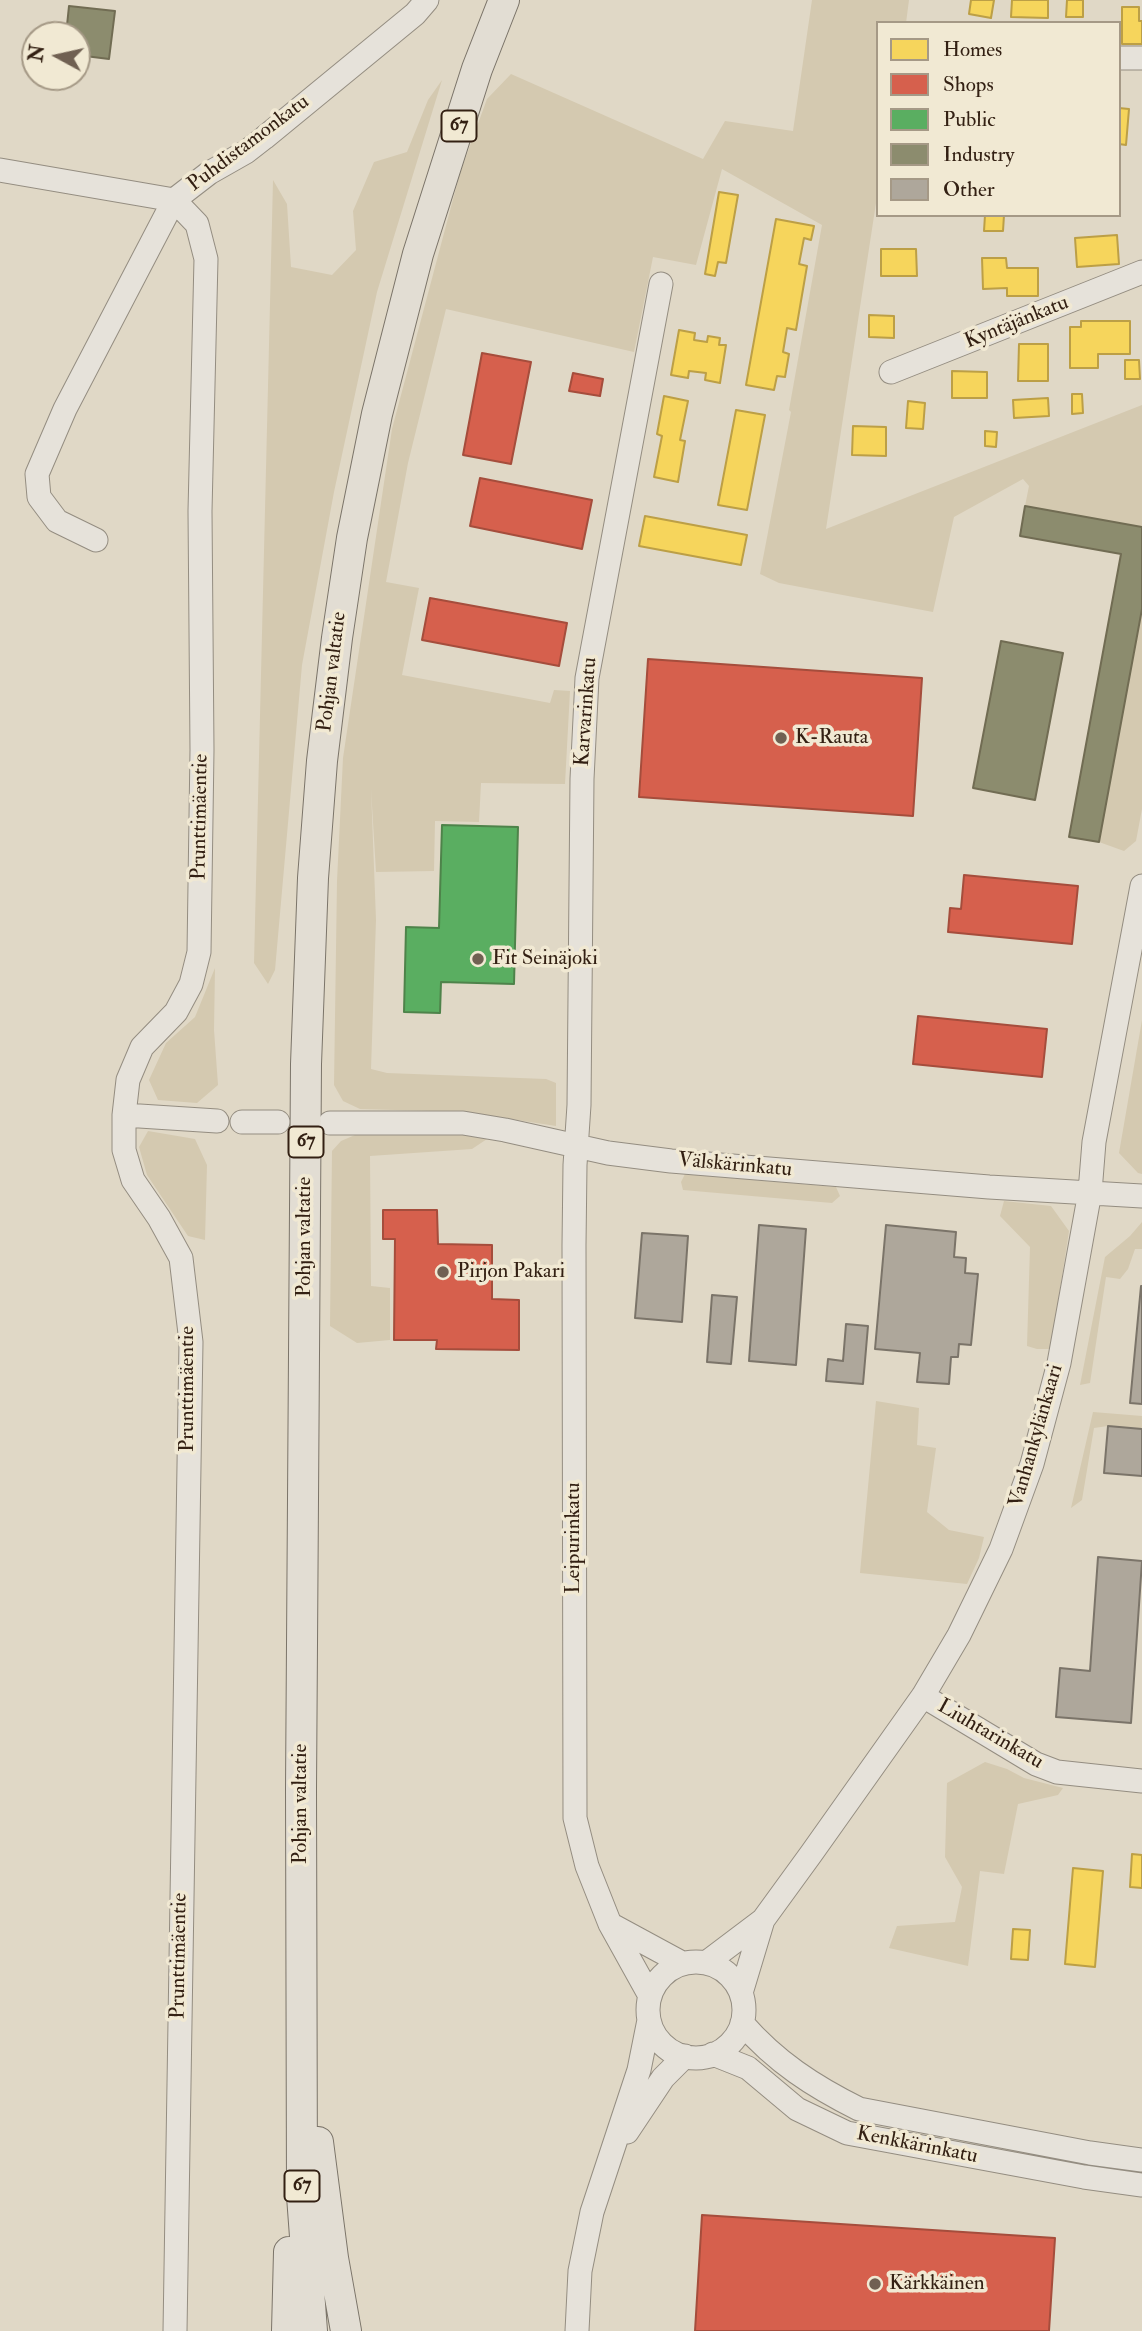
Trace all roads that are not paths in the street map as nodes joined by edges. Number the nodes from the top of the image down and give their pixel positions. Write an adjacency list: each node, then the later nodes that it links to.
1 (427, 0): 6 (street, Puhdistamonkatu)
2 (504, 0): 30 (main road, Pohjan valtatie / 67)
3 (1121, 58): 4 (street)
4 (1142, 58)
5 (0, 170): 6 (street, Puhdistamonkatu)
6 (174, 200): 10 (street); 12 (street, Prunttimäentie)
7 (1142, 272): 9 (street, Kyntäjänkatu)
8 (661, 284): 17 (street, Karvarinkatu)
9 (891, 372)
10 (96, 540)
11 (1142, 886): 18 (street, Vanhankylänkaari)
12 (124, 1115): 13 (street); 36 (street, Prunttimäentie)
13 (217, 1121)
14 (243, 1122): 15 (street)
15 (278, 1122)
16 (330, 1124): 17 (street, Välskärinkatu)
17 (576, 1147): 18 (street, Välskärinkatu); 23 (street, Leipurinkatu)
18 (1090, 1192): 19 (street, Välskärinkatu); 20 (street, Vanhankylänkaari)
19 (1142, 1196)
20 (923, 1696): 21 (street, Liuhtarinkatu); 22 (street, Vanhankylänkaari)
21 (1142, 1781)
22 (763, 1920): 25 (street, Vanhankylänkaari); 26 (street, Vanhankylänkaari)
23 (610, 1924): 24 (street); 27 (street, Leipurinkatu)
24 (682, 1963): 25 (street); 27 (street)
25 (706, 1963): 26 (street)
26 (741, 1993): 29 (street)
27 (650, 1996): 28 (street)
28 (649, 2020): 32 (street); 33 (street)
29 (742, 2022): 31 (street); 34 (street, Kenkkärinkatu)
30 (302, 2054): 37 (main road); 38 (main road, Pohjan valtatie / 67); 39 (main road)
31 (713, 2054): 32 (street); 35 (street, Kenkkärinkatu)
32 (685, 2056): 33 (street)
33 (614, 2152): 40 (street)
34 (1142, 2160)
35 (1142, 2185)
36 (175, 2331)
37 (287, 2331)
38 (312, 2331)
39 (346, 2331)
40 (577, 2331)

